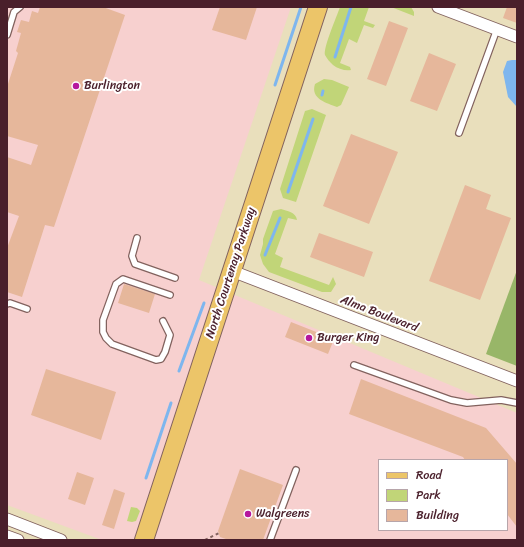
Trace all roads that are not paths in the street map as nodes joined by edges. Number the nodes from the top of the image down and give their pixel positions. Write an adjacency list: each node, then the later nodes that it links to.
1 (20, 7): 5 (lane)
2 (318, 7): 9 (main road, North Courtenay Parkway)
3 (438, 7): 4 (street)
4 (497, 29): 6 (street); 7 (lane)
5 (7, 35)
6 (517, 37)
7 (459, 133)
8 (137, 238): 10 (lane)
9 (232, 271): 16 (street, Alma Boulevard); 24 (main road, North Courtenay Parkway)
10 (175, 278)
11 (170, 295): 14 (lane)
12 (7, 304): 13 (lane)
13 (27, 309)
14 (163, 321)
15 (354, 365): 17 (lane)
16 (517, 381)
17 (517, 403)
18 (296, 470): 25 (lane)
19 (7, 519): 21 (street)
20 (7, 536): 22 (street)
21 (39, 536): 23 (street)
22 (18, 540)
23 (61, 540)
24 (144, 540)
25 (270, 540)

